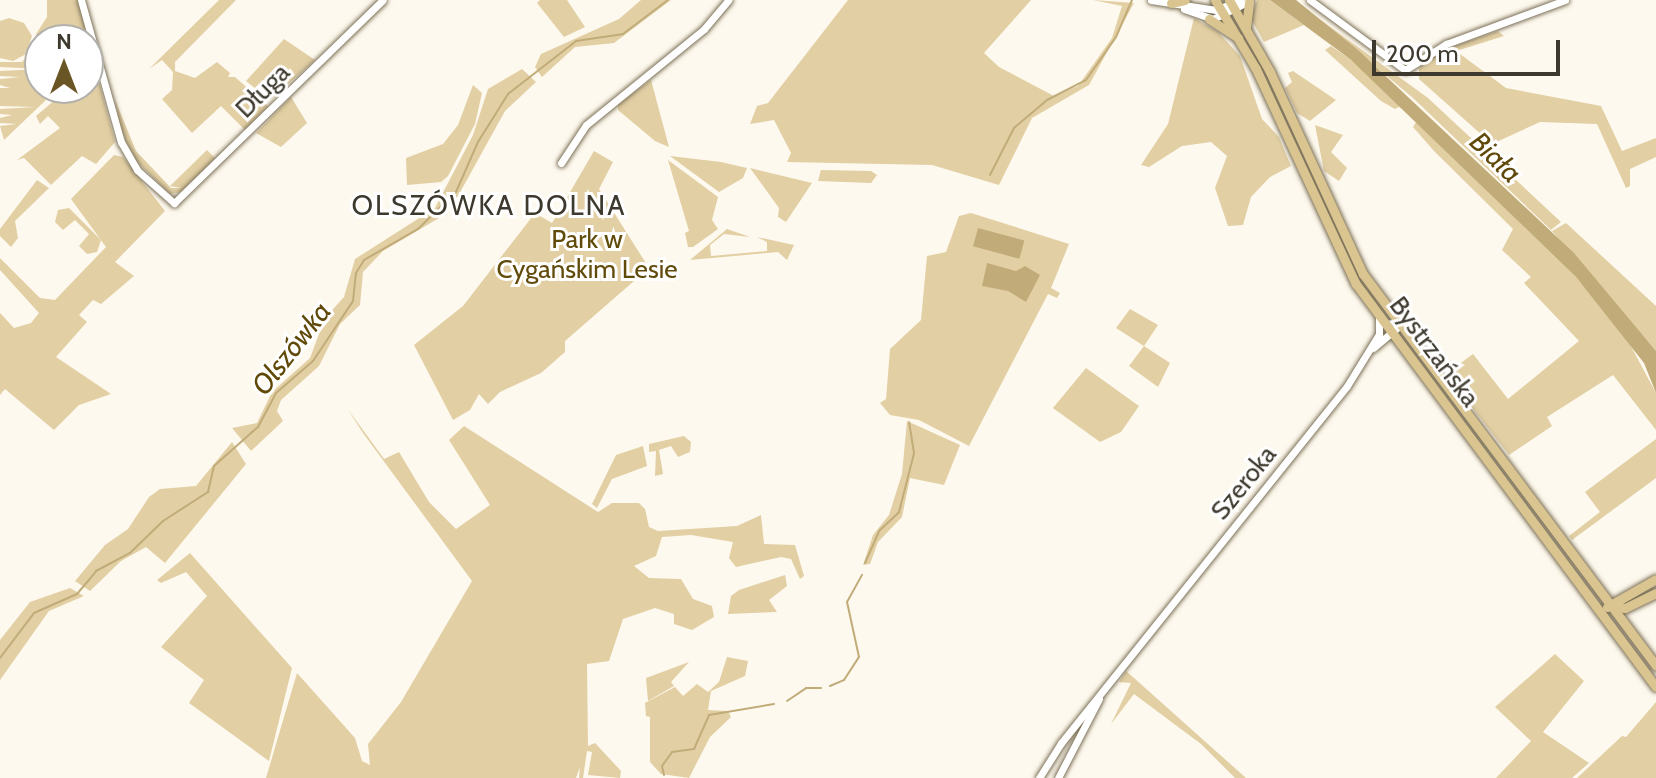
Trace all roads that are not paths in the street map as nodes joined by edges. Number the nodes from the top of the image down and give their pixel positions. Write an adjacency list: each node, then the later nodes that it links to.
1 (81, 0): 2 (street, Długa)
2 (383, 0)
3 (728, 0): 14 (street)
4 (1151, 0): 8 (street)
5 (1185, 0): 8 (main road)
6 (1310, 0): 7 (street)
7 (1565, 0)
8 (1171, 3): 10 (street); 11 (street)
9 (1239, 3): 10 (street); 12 (main road); 12 (main road, Bystrzańska)
10 (1220, 8): 11 (street); 13 (main road, Bystrzańska)
11 (1209, 19): 13 (main road)
12 (1246, 27): 15 (main road, Bystrzańska)
13 (1240, 40): 16 (main road, Bystrzańska)
14 (561, 163)
15 (1400, 325): 16 (street); 18 (main road, Bystrzańska)
16 (1387, 333): 17 (street, Szeroka); 17 (street, Szeroka); 19 (main road, Bystrzańska)
17 (1371, 349): 28 (street, Szeroka)
18 (1483, 433): 19 (main road); 23 (main road, Bystrzańska)
19 (1472, 438): 24 (main road, Bystrzańska)
20 (1656, 579): 23 (main road)
21 (1656, 593): 22 (main road)
22 (1646, 598): 23 (main road); 25 (main road)
23 (1611, 606): 24 (main road); 25 (main road, Bystrzańska)
24 (1600, 609): 27 (main road, Bystrzańska)
25 (1628, 628): 26 (main road, Bystrzańska)
26 (1656, 666)
27 (1656, 687)
28 (1100, 697): 29 (street); 30 (street)
29 (1039, 778)
30 (1058, 778)

